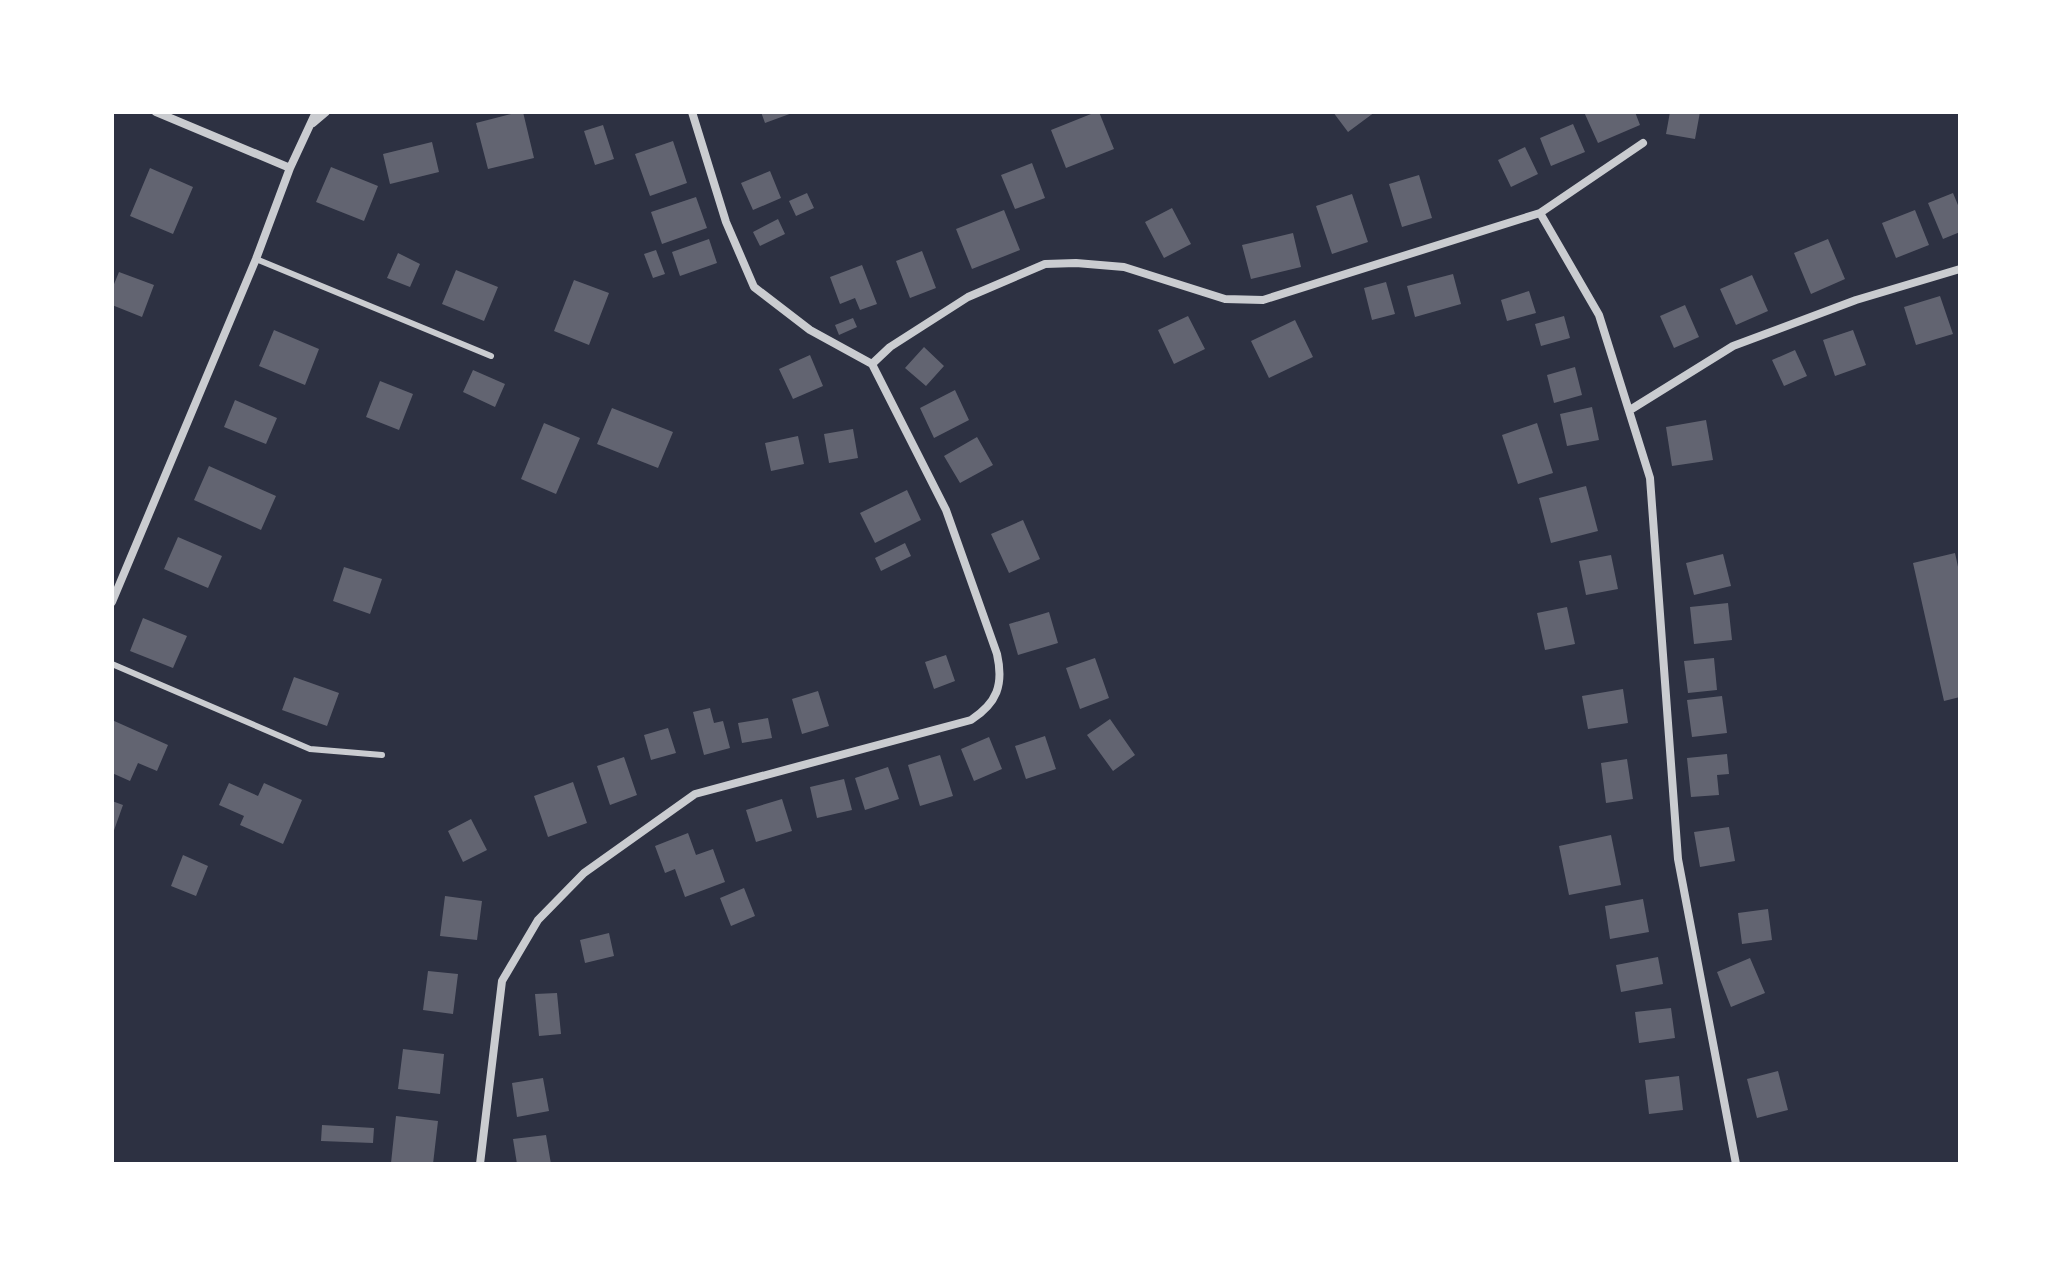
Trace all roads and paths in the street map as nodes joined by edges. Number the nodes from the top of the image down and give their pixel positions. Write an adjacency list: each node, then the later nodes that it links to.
1 (156, 112): 7 (street)
2 (316, 112): 5 (street)
3 (326, 112): 5 (street)
4 (692, 112): 12 (street)
5 (310, 126): 7 (street)
6 (1643, 143): 8 (street)
7 (290, 168): 9 (street)
8 (1540, 213): 12 (street); 13 (street)
9 (256, 259): 11 (lane); 14 (street)
10 (1960, 269): 13 (street)
11 (491, 356)
12 (872, 364): 17 (street)
13 (1630, 410): 18 (street)
14 (112, 602)
15 (112, 664): 16 (lane)
16 (382, 755)
17 (480, 1164)
18 (1736, 1164)

